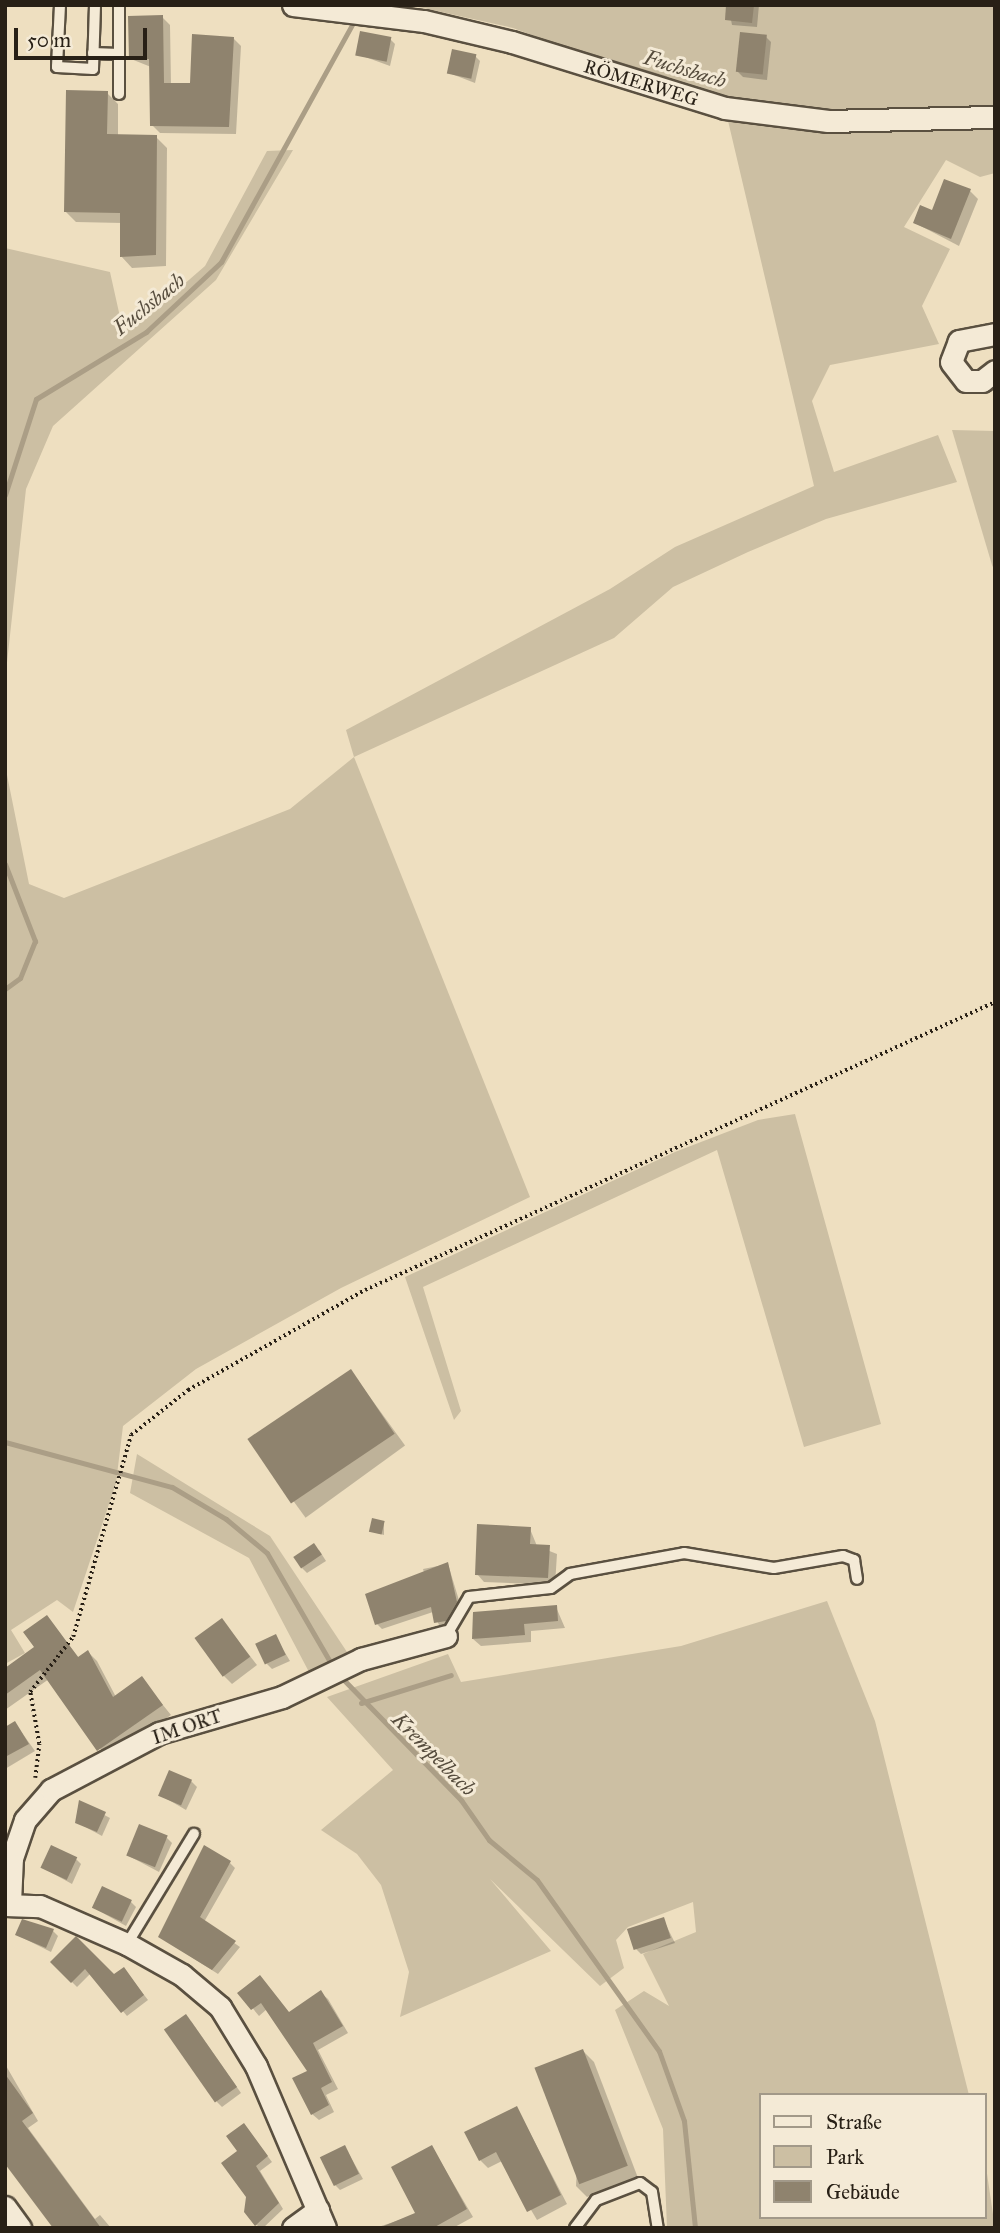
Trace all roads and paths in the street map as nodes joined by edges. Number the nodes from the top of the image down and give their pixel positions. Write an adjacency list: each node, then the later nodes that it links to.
1 (60, 5): 5 (lane)
2 (95, 5): 5 (lane)
3 (119, 5): 6 (lane)
4 (293, 5): 8 (street, RÖMERWEG)
5 (93, 52): 6 (lane)
6 (119, 54): 7 (lane)
7 (119, 94)
8 (995, 117)
9 (995, 334): 10 (street)
10 (995, 371)
11 (995, 1002): 14 (path)
12 (857, 1579): 13 (lane)
13 (446, 1636): 14 (street, IM ORT)
14 (37, 1801): 16 (street)
15 (194, 1833): 17 (lane)
16 (8, 1904): 17 (street)
17 (127, 1944): 19 (street)
18 (5, 2207): 20 (street)
19 (321, 2219): 21 (street)
20 (20, 2228)
21 (293, 2228)
22 (575, 2228): 23 (lane)
23 (658, 2228)

